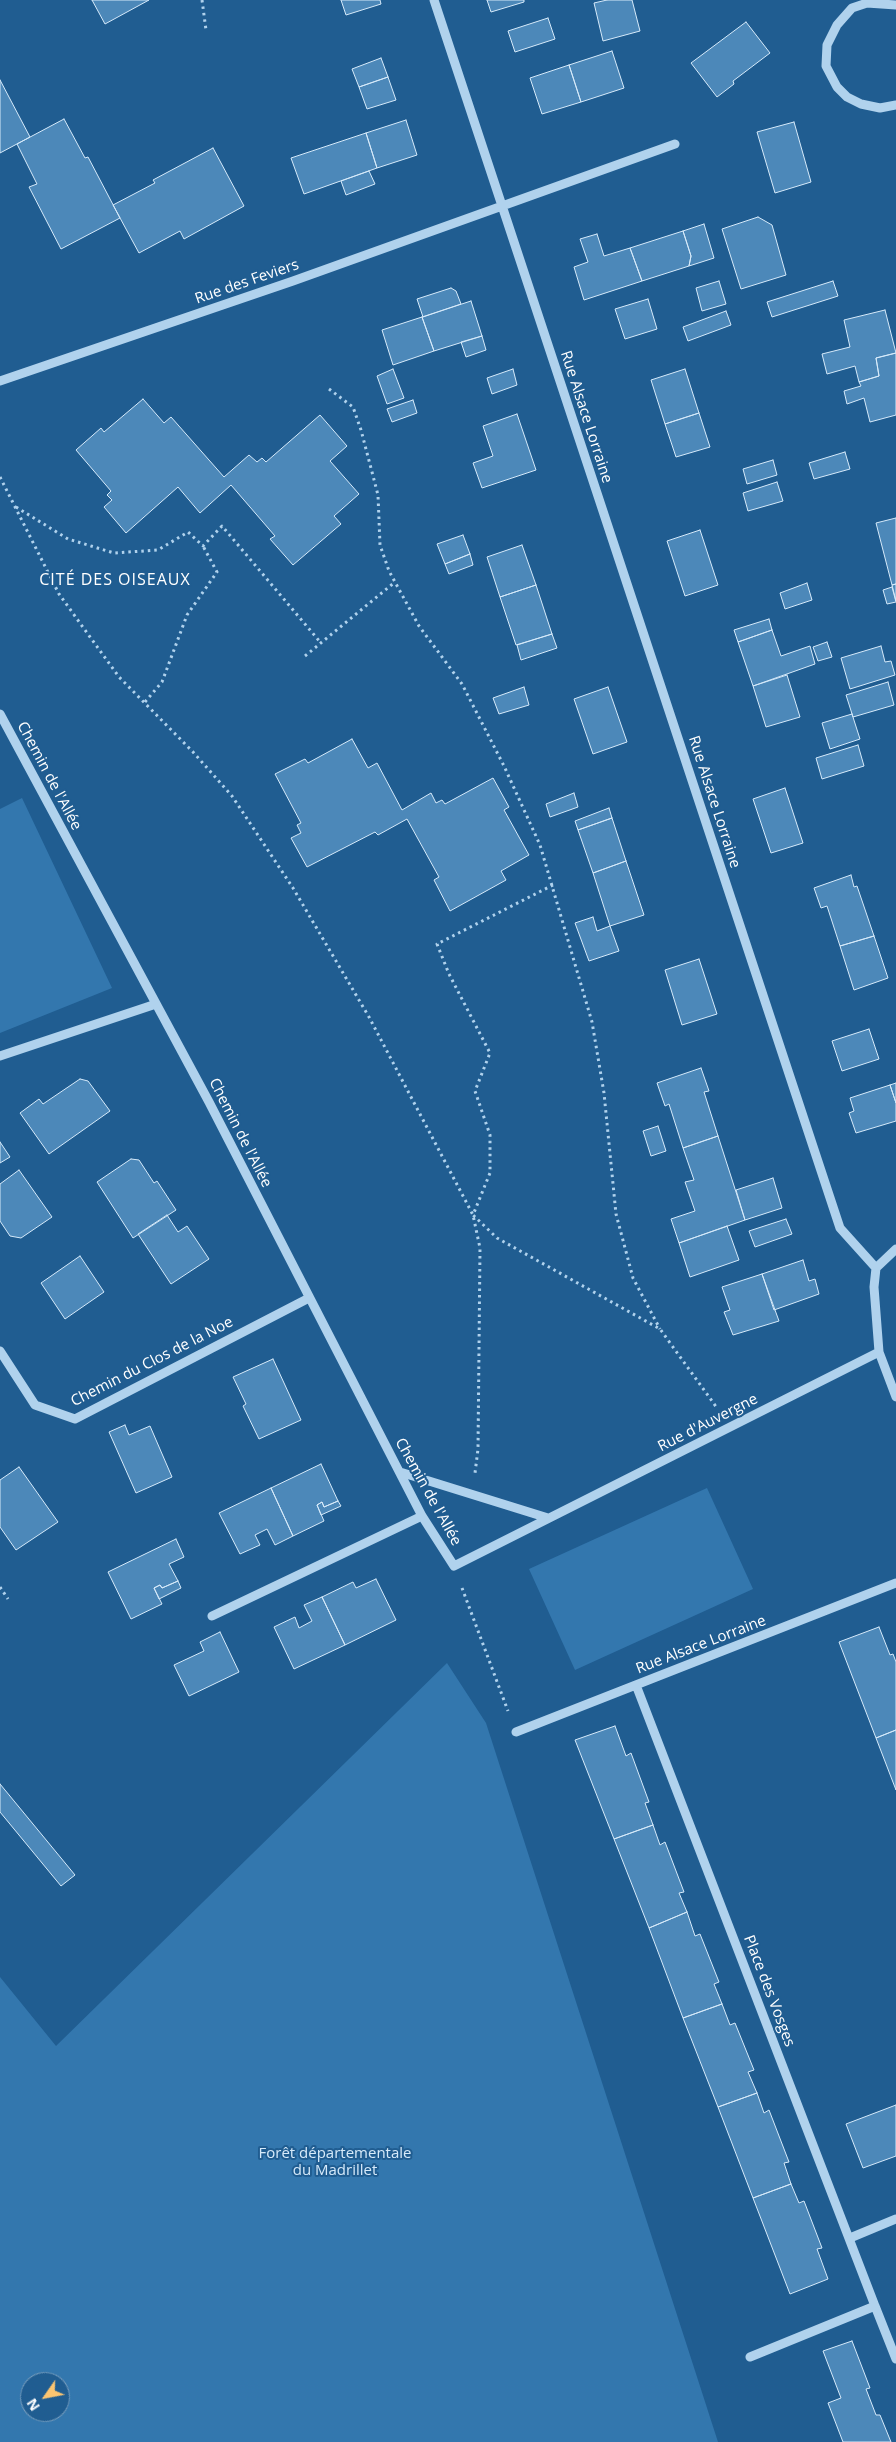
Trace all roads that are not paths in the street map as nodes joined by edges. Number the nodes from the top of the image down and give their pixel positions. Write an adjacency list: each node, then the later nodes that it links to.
1 (434, 0): 6 (street, Rue Alsace Lorraine)
2 (867, 2): 3 (street); 4 (street)
3 (896, 5)
4 (896, 105)
5 (675, 144): 6 (street)
6 (502, 207): 7 (street, Rue des Feviers); 12 (street, Rue Alsace Lorraine)
7 (0, 381)
8 (0, 714): 9 (street, Chemin de l'Allée)
9 (156, 1004): 10 (street); 13 (street, Chemin de l'Allée)
10 (0, 1056)
11 (896, 1250): 12 (street)
12 (876, 1268): 15 (street)
13 (309, 1298): 14 (street, Chemin du Clos de la Noe); 17 (street, Chemin de l'Allée)
14 (0, 1351)
15 (879, 1352): 16 (street); 19 (street, Rue d'Auvergne)
16 (896, 1397)
17 (400, 1472): 18 (street, Chemin de l'Allée); 19 (street)
18 (422, 1516): 20 (street, Chemin de l'Allée); 22 (street)
19 (548, 1518): 20 (street, Rue d'Auvergne)
20 (454, 1566)
21 (896, 1583): 23 (street, Rue Alsace Lorraine)
22 (212, 1616)
23 (636, 1685): 24 (street, Rue Alsace Lorraine); 26 (street, Place des Vosges)
24 (516, 1732)
25 (896, 2219): 26 (street)
26 (850, 2238): 27 (street, Place des Vosges)
27 (875, 2306): 28 (street); 29 (street, Place des Vosges)
28 (750, 2358)
29 (896, 2359)

